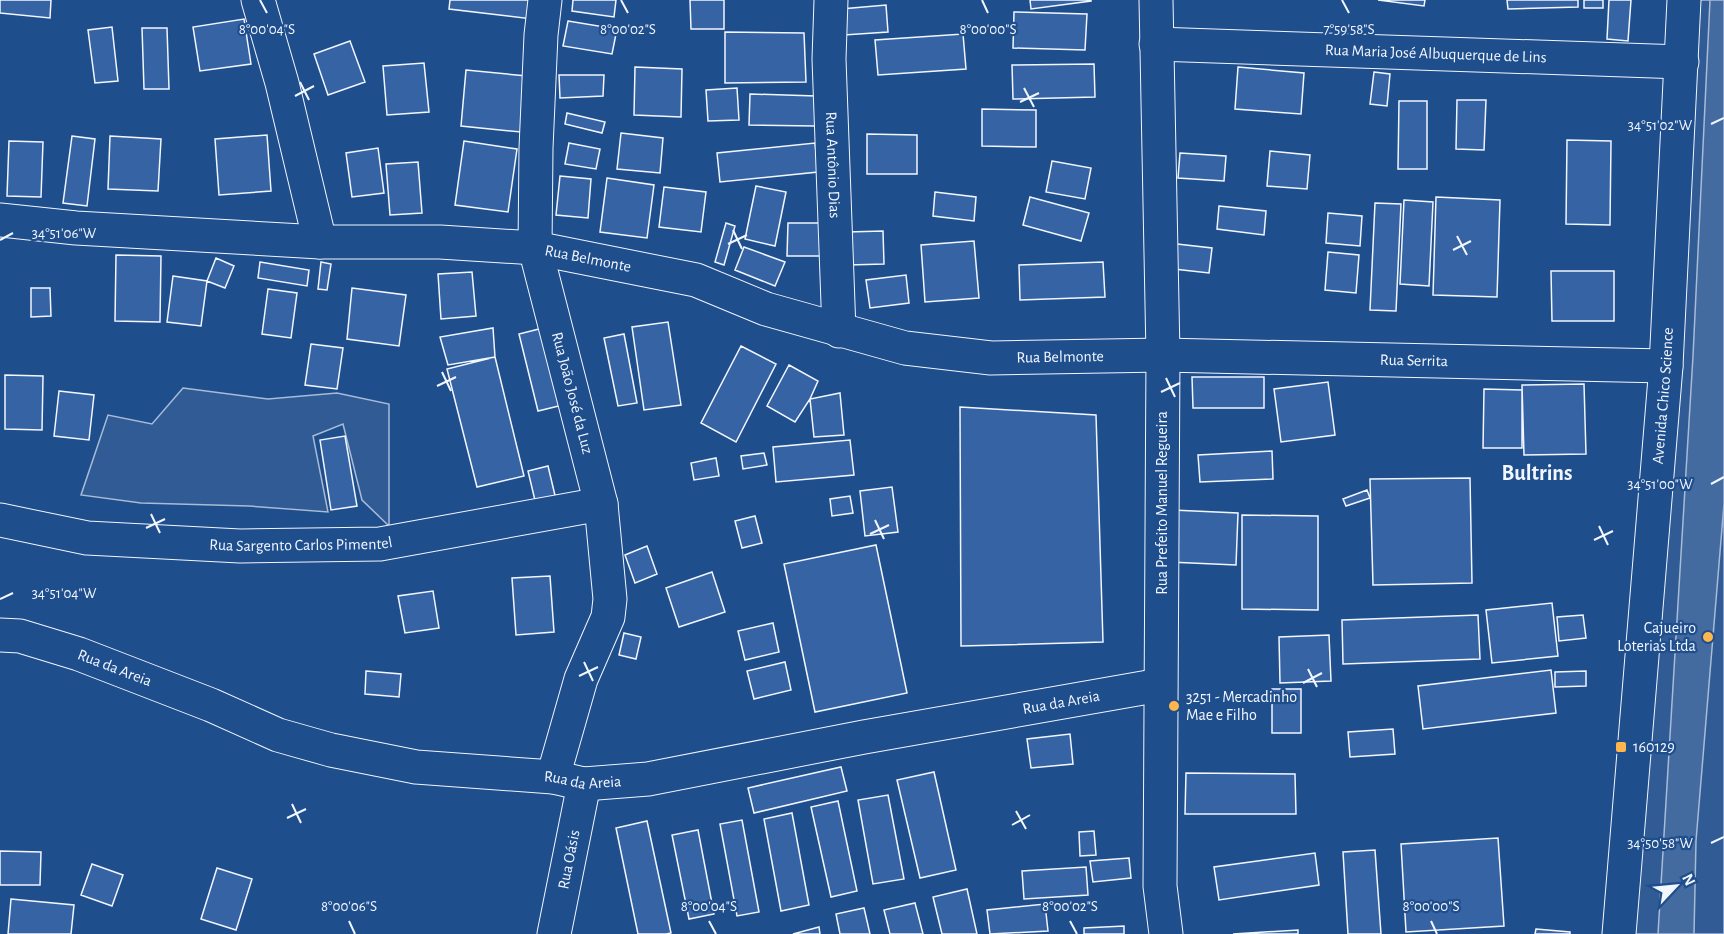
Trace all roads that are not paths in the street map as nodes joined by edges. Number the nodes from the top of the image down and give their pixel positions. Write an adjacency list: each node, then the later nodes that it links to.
1 (258, 0): 9 (street)
2 (545, 0): 10 (street, Rua João José da Luz)
3 (831, 0): 11 (street, Rua Antônio Dias)
4 (1156, 0): 6 (street, Rua Prefeito Manuel Regueira)
5 (1684, 0): 7 (street, Avenida Chico Science)
6 (1156, 44): 7 (street, Rua Maria José Albuquerque de Lins); 12 (street, Rua Prefeito Manuel Regueira)
7 (1682, 62): 13 (street, Avenida Chico Science)
8 (0, 220): 9 (street, Rua Belmonte)
9 (320, 242): 10 (street, Rua Belmonte)
10 (535, 248): 11 (street, Rua Belmonte); 14 (street, Rua João José da Luz)
11 (839, 331): 12 (street, Rua Belmonte)
12 (1163, 355): 13 (street, Rua Serrita); 17 (street, Rua Prefeito Manuel Regueira)
13 (1666, 366): 21 (street, Avenida Chico Science)
14 (601, 504): 15 (street, Rua Sargento Carlos Pimentel); 18 (street, Rua João José da Luz)
15 (0, 520)
16 (10, 636): 18 (street, Rua da Areia)
17 (1160, 686): 18 (street, Rua da Areia); 20 (street, Rua Prefeito Manuel Regueira)
18 (568, 780): 19 (street, Rua Oásis)
19 (554, 934)
20 (1166, 934)
21 (1619, 934)

